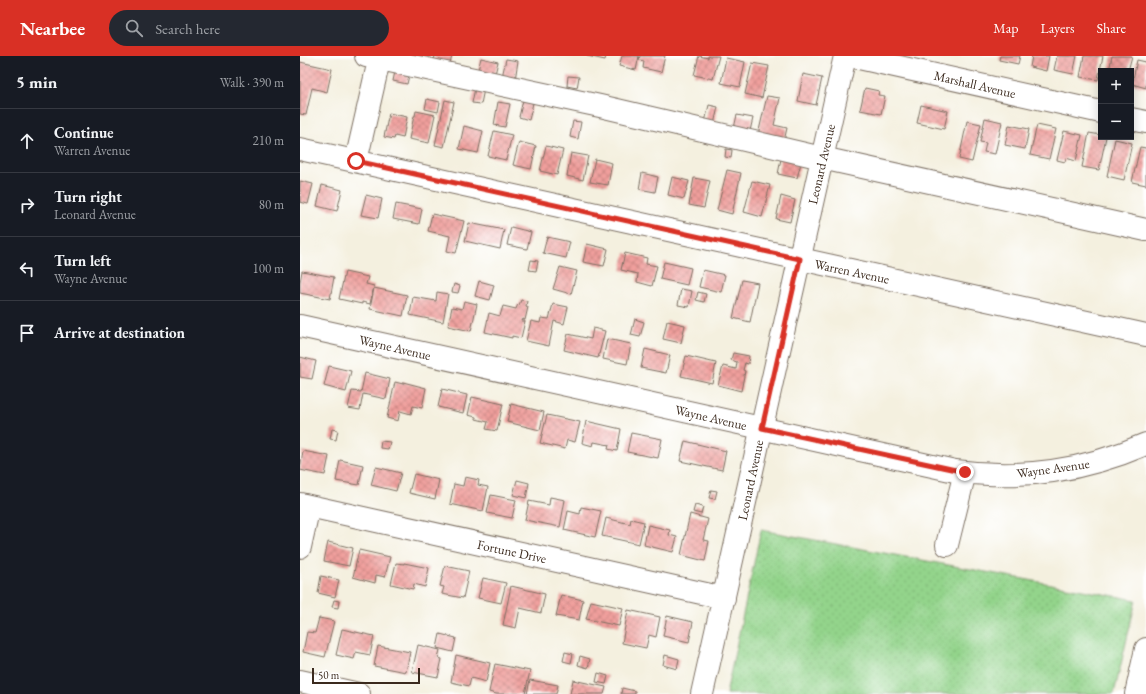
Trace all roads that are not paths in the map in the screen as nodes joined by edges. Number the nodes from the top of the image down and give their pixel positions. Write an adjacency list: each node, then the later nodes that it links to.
1 (846, 56): 8 (street, Leonard Avenue)
2 (850, 56): 4 (street, Marshall Avenue)
3 (375, 57): 8 (street); 9 (street)
4 (1098, 111)
5 (1134, 119): 6 (street)
6 (1146, 122)
7 (300, 149): 9 (street, Warren Avenue)
8 (822, 158): 10 (street); 11 (street, Leonard Avenue)
9 (356, 161): 11 (street, Warren Avenue)
10 (1146, 230)
11 (800, 259): 13 (street, Warren Avenue); 14 (street, Leonard Avenue)
12 (300, 326): 14 (street, Wayne Avenue)
13 (1146, 336)
14 (762, 428): 16 (street, Wayne Avenue); 20 (street, Leonard Avenue)
15 (1146, 444): 16 (street, Wayne Avenue)
16 (965, 472): 18 (street)
17 (305, 505): 19 (street); 20 (street, Fortune Drive)
18 (947, 545)
19 (300, 547)
20 (724, 598): 24 (street, Leonard Avenue)
21 (1146, 649): 25 (street)
22 (300, 681): 23 (street)
23 (359, 694)
24 (702, 694)
25 (1136, 694)

